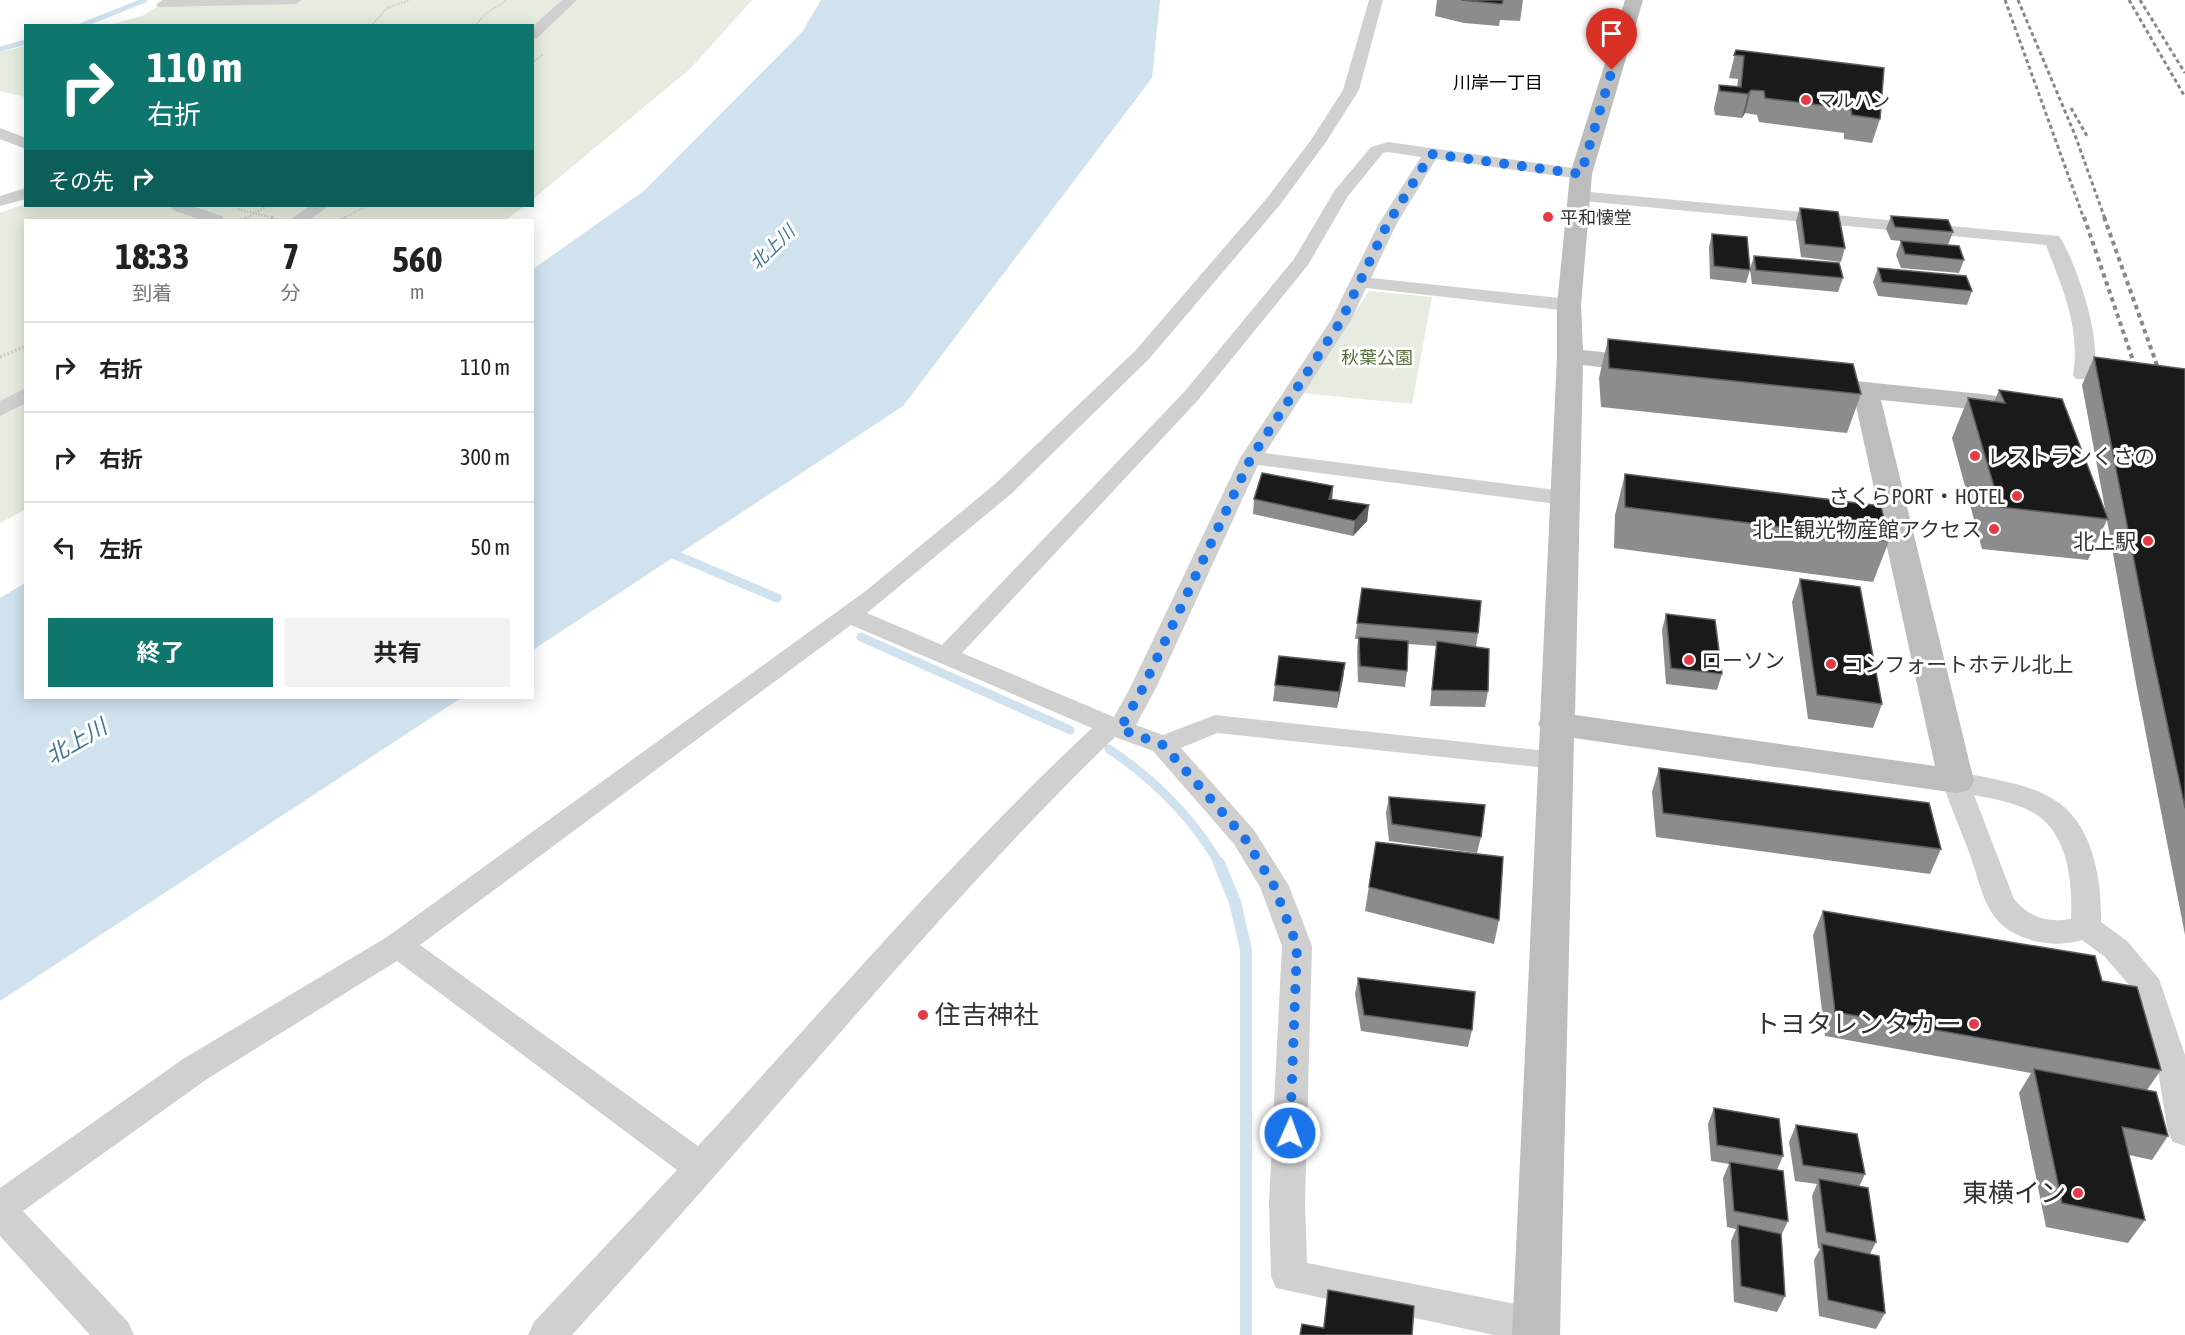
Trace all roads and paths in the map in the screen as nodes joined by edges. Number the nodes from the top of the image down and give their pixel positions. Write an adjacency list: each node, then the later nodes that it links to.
1 (295, 0): 7 (street)
2 (410, 0): 8 (path)
3 (507, 0): 9 (path)
4 (570, 0): 10 (street)
5 (1376, 0): 42 (street)
6 (1635, 0): 14 (street)
7 (163, 4)
8 (373, 24)
9 (477, 24)
10 (534, 33)
11 (0, 133): 12 (street)
12 (24, 143)
13 (1431, 154): 14 (street); 28 (street); 43 (street)
14 (1580, 185): 29 (street); 34 (street)
15 (24, 194): 16 (street)
16 (0, 201)
17 (181, 207): 23 (street)
18 (266, 207): 22 (path)
19 (318, 207): 26 (street)
20 (364, 207): 27 (path)
21 (235, 208): 22 (path)
22 (257, 214): 24 (path); 25 (path)
23 (213, 219)
24 (244, 219)
25 (280, 219)
26 (300, 219)
27 (343, 219)
28 (1360, 282): 29 (street); 40 (street)
29 (1569, 305): 31 (street)
30 (24, 347): 32 (path)
31 (1570, 356): 33 (street); 41 (street)
32 (0, 357)
33 (1677, 368)
34 (2083, 375)
35 (1819, 385): 36 (street)
36 (1866, 391): 38 (street); 47 (street)
37 (24, 395): 39 (street)
38 (1991, 404)
39 (0, 410)
40 (1251, 458): 41 (street); 45 (street)
41 (1564, 498): 44 (street)
42 (849, 615): 43 (street); 49 (street)
43 (947, 654): 51 (street)
44 (1555, 724): 46 (street); 47 (street)
45 (1163, 745): 46 (street); 53 (street)
46 (1557, 760): 53 (street)
47 (1956, 781): 48 (street); 48 (street)
48 (2086, 927): 50 (street)
49 (398, 945): 51 (street); 52 (street)
50 (2185, 1132)
51 (701, 1168): 55 (street)
52 (0, 1210): 54 (street)
53 (1536, 1330)
54 (115, 1335)
55 (547, 1335)

